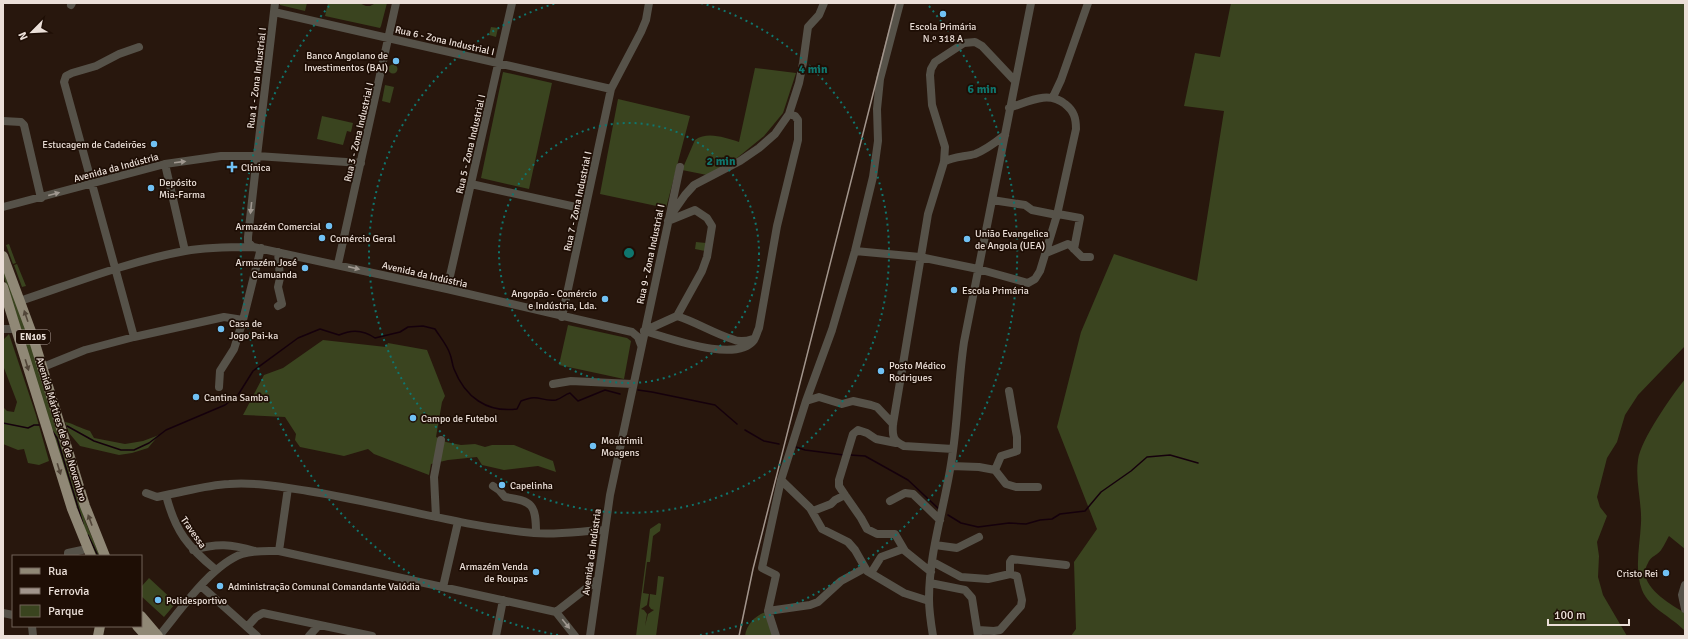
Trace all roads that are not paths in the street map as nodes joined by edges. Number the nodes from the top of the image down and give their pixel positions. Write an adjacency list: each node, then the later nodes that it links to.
1 (396, 3): 9 (street, Rua 3 - Zona Industrial I)
2 (512, 3): 11 (street, Rua 5 - Zona Industrial I)
3 (649, 3): 13 (street, Rua 7 - Zona Industrial I)
4 (824, 3): 16 (street)
5 (900, 3): 35 (street)
6 (1031, 3): 12 (street)
7 (1088, 3): 14 (street)
8 (274, 7): 9 (street, Rua 6 - Zona Industrial I); 19 (street, Rua 1 - Zona Industrial I)
9 (389, 38): 11 (street, Rua 6 - Zona Industrial I); 21 (street, Rua 3 - Zona Industrial I)
10 (139, 47): 24 (street)
11 (498, 63): 13 (street, Rua 6 - Zona Industrial I); 25 (street, Rua 5 - Zona Industrial I)
12 (1014, 80): 15 (street); 20 (street)
13 (611, 89): 29 (street, Rua 7 - Zona Industrial I)
14 (1053, 97): 15 (street); 30 (street)
15 (1009, 108): 18 (street)
16 (789, 114): 31 (street); 55 (street)
17 (3, 121): 26 (street)
18 (1005, 136): 20 (street); 27 (street)
19 (257, 156): 21 (street, Avenida da Indústria); 22 (street, Avenida da Indústria, one-way to 19); 32 (street, one-way to 32)
20 (944, 162): 39 (street)
21 (361, 163): 41 (street, Rua 3 - Zona Industrial I)
22 (165, 164): 24 (street, Avenida da Indústria); 34 (street)
23 (680, 167): 31 (street, Rua 9 - Zona Industrial I)
24 (92, 184): 26 (street, Avenida da Indústria, one-way to 24); 42 (street)
25 (471, 184): 29 (street); 45 (street, Rua 5 - Zona Industrial I)
26 (41, 198): 28 (street, Avenida da Indústria)
27 (992, 200): 30 (street); 43 (street)
28 (3, 207)
29 (585, 209): 48 (street, Rua 7 - Zona Industrial I)
30 (1058, 214): 33 (street); 37 (street)
31 (668, 221): 49 (street); 53 (street, Rua 9 - Zona Industrial I)
32 (257, 248): 34 (street, Avenida da Indústria); 36 (street, Avenida da Indústria); 50 (street)
33 (1074, 249): 37 (street); 40 (street)
34 (185, 251): 42 (street, Avenida da Indústria)
35 (855, 251): 39 (street); 62 (street)
36 (278, 252): 41 (street, Avenida da Indústria); 47 (street)
37 (1046, 253): 43 (street)
38 (3, 256): 46 (main road, Avenida Mártires de 8 de Novembro / EN105)
39 (920, 257): 43 (street); 63 (street)
40 (1090, 257)
41 (338, 264): 45 (street, Avenida da Indústria, one-way to 45)
42 (116, 269): 46 (street, Avenida da Indústria); 54 (street)
43 (978, 269): 66 (street)
44 (3, 287): 52 (main road, Avenida Mártires de 8 de Novembro / EN105)
45 (447, 289): 48 (street, Avenida da Indústria)
46 (20, 301): 57 (main road, Avenida Mártires de 8 de Novembro / EN105, one-way to 46)
47 (278, 306)
48 (562, 316): 56 (street, Avenida da Indústria)
49 (677, 316): 53 (street); 55 (street)
50 (243, 320): 54 (street); 60 (street)
51 (3, 329): 52 (street)
52 (16, 329): 89 (main road, Avenida Mártires de 8 de Novembro / EN105, one-way to 89)
53 (644, 331): 55 (street); 56 (street, Rua 9 - Zona Industrial I)
54 (134, 337): 57 (street)
55 (755, 338)
56 (641, 345): 59 (street, Avenida da Indústria)
57 (43, 367): 91 (main road, Avenida Mártires de 8 de Novembro / EN105, one-way to 57)
58 (553, 384): 59 (street)
59 (632, 384): 81 (street, Avenida da Indústria)
60 (219, 387)
61 (1009, 391): 68 (street)
62 (806, 401): 63 (street); 69 (street)
63 (893, 424): 65 (street)
64 (441, 440): 78 (street)
65 (896, 443): 66 (street); 74 (street)
66 (954, 449): 67 (street)
67 (951, 466): 68 (street); 79 (street)
68 (995, 470): 71 (street)
69 (781, 480): 77 (street); 106 (street)
70 (493, 486): 82 (street)
71 (1038, 487)
72 (288, 488): 75 (street); 78 (street); 88 (street)
73 (146, 493): 75 (street)
74 (845, 495): 77 (street); 85 (street)
75 (166, 496): 86 (street, Travessa)
76 (890, 501): 79 (street)
77 (813, 511): 95 (street)
78 (436, 517): 80 (street)
79 (940, 520): 84 (street)
80 (458, 522): 82 (street); 102 (street)
81 (604, 530): 82 (street); 98 (street, Avenida da Indústria)
82 (536, 533)
83 (979, 537): 84 (street)
84 (935, 545): 92 (street)
85 (903, 549): 95 (street); 96 (street)
86 (193, 550): 87 (street); 94 (street, Travessa)
87 (255, 551): 88 (street); 94 (street)
88 (279, 551): 102 (street)
89 (85, 554): 90 (street)
90 (68, 555)
91 (105, 555)
92 (933, 562): 96 (street); 97 (street)
93 (1066, 565): 97 (street)
94 (216, 570): 101 (street)
95 (868, 570): 104 (street); 106 (street)
96 (931, 572): 99 (street)
97 (1010, 574): 112 (street)
98 (597, 580): 107 (street); 120 (street, Avenida da Indústria)
99 (930, 583): 104 (street); 112 (street)
100 (1685, 585): 105 (street)
101 (201, 586): 111 (street); 114 (street)
102 (443, 587): 103 (street)
103 (503, 600): 107 (street); 118 (street)
104 (929, 601): 122 (street)
105 (1685, 609)
106 (768, 611): 121 (street)
107 (556, 612): 119 (street, one-way to 119)
108 (142, 617): 114 (main road)
109 (319, 624): 111 (street); 116 (street); 117 (street)
110 (138, 627): 113 (main road)
111 (247, 627): 115 (street)
112 (978, 633)
113 (146, 636)
114 (158, 636)
115 (256, 636)
116 (309, 636)
117 (372, 636)
118 (496, 636)
119 (575, 636)
120 (590, 636)
121 (776, 636)
122 (933, 636)

